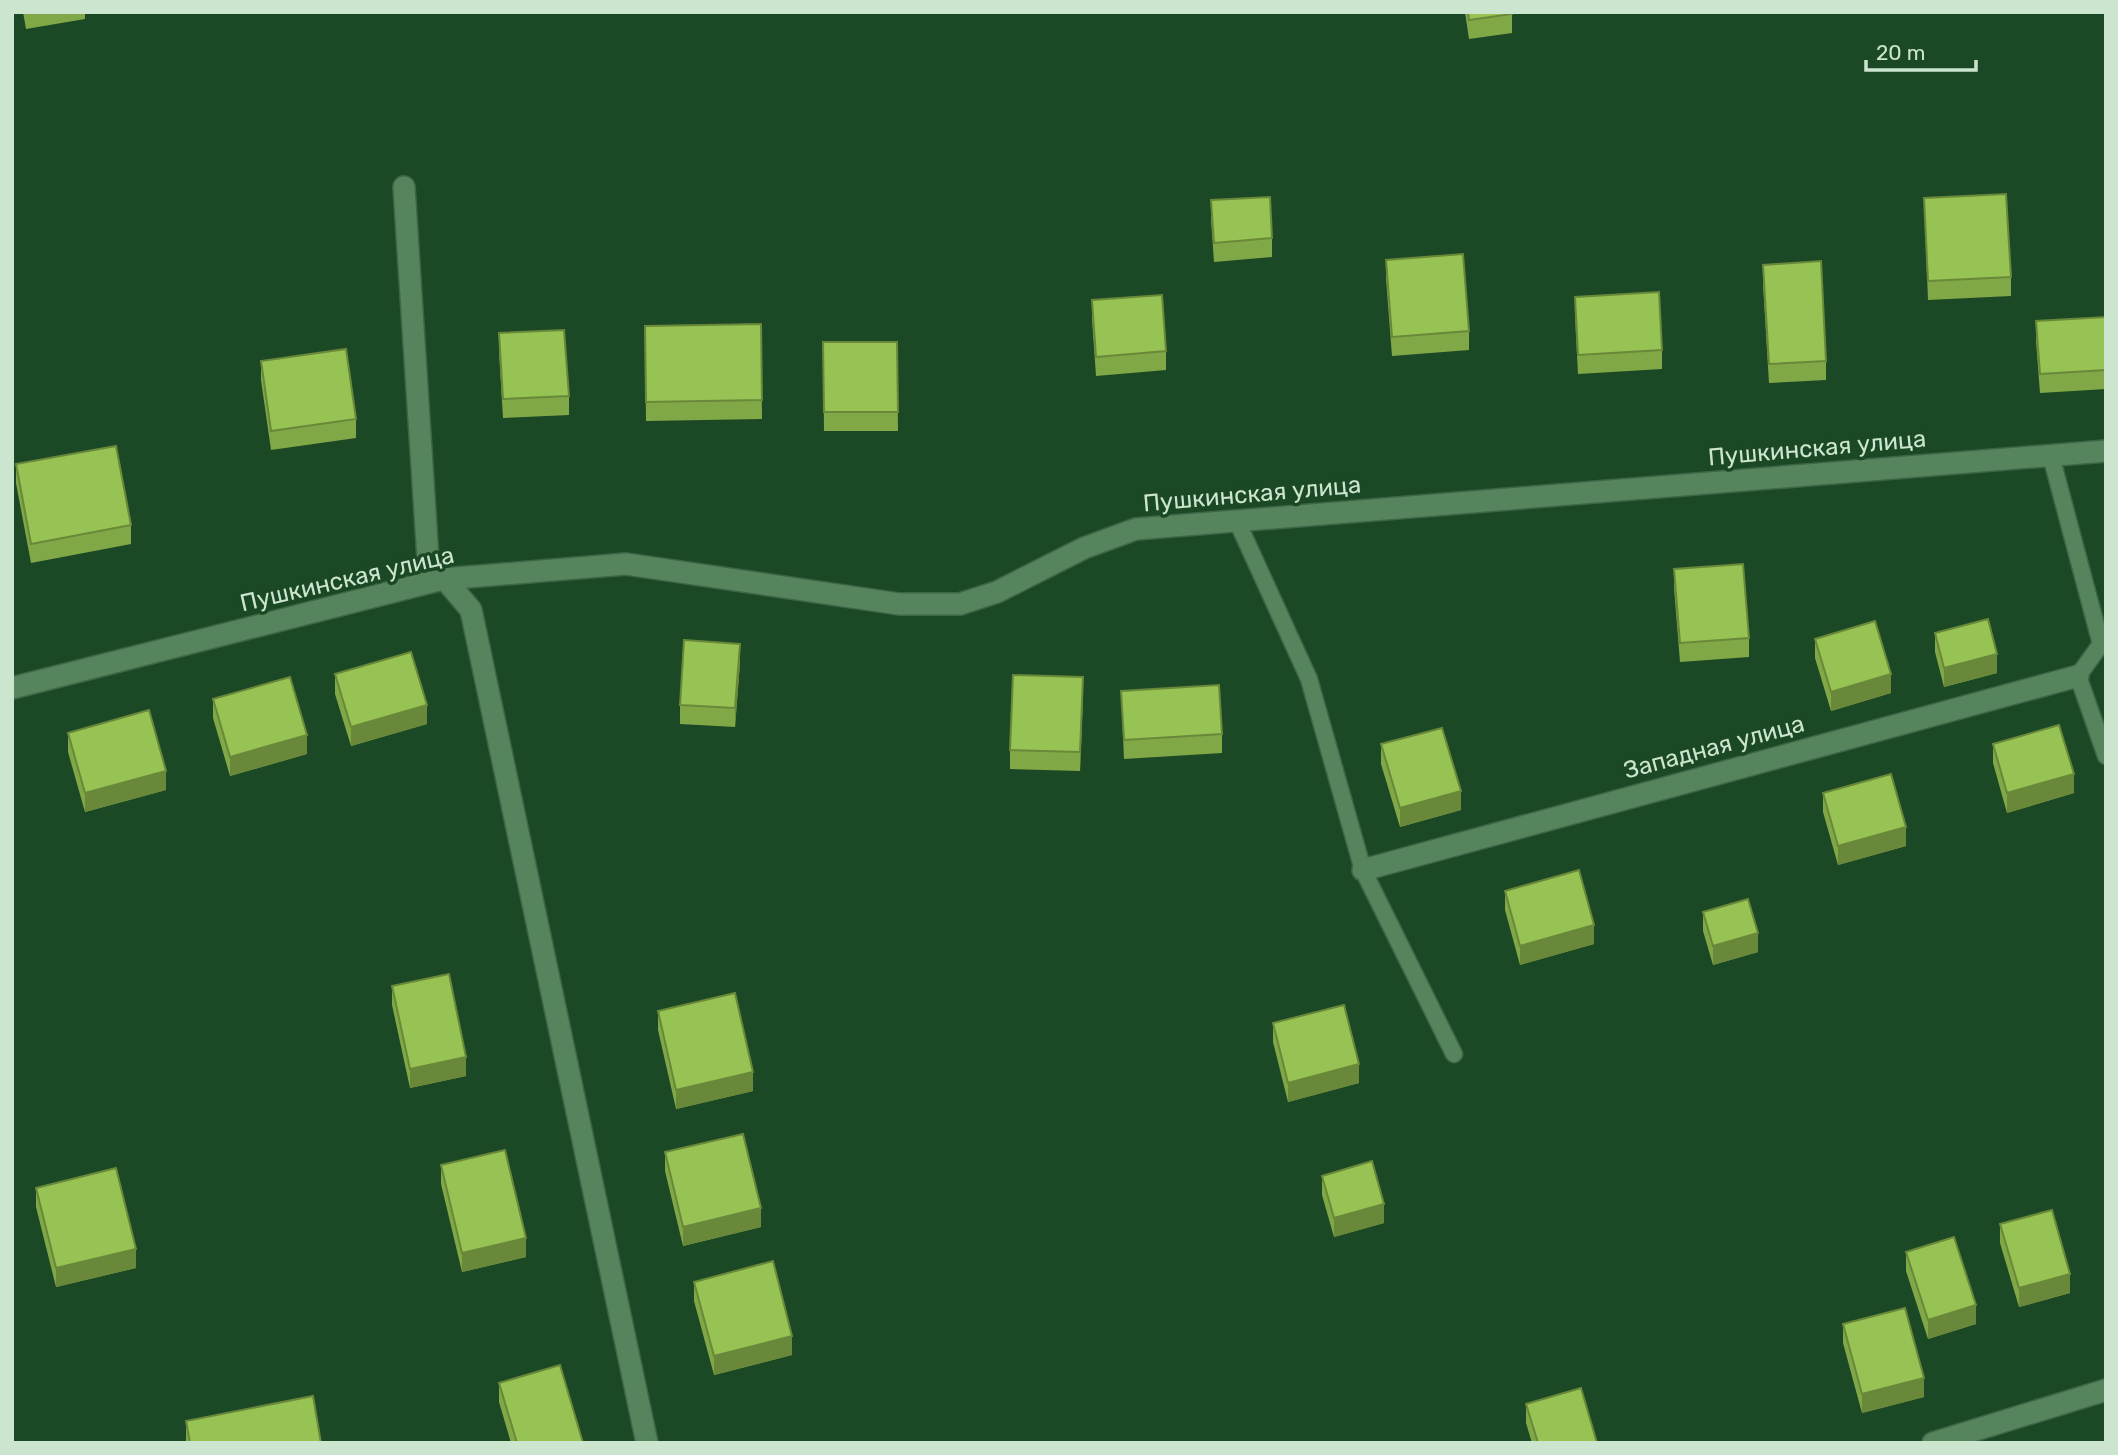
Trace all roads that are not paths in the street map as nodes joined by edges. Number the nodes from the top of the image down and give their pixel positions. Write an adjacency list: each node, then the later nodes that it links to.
1 (404, 187): 5 (street)
2 (2106, 452): 3 (street, Пушкинская улица)
3 (2051, 456): 4 (street, Пушкинская улица); 6 (lane)
4 (1237, 520): 5 (street, Пушкинская улица); 9 (lane)
5 (443, 579): 7 (street, Пушкинская улица); 12 (street)
6 (2078, 676): 8 (lane); 9 (street, Западная улица)
7 (12, 688)
8 (2106, 756)
9 (1363, 870): 10 (lane)
10 (1454, 1054)
11 (2106, 1390): 13 (street)
12 (647, 1443)
13 (1933, 1443)

